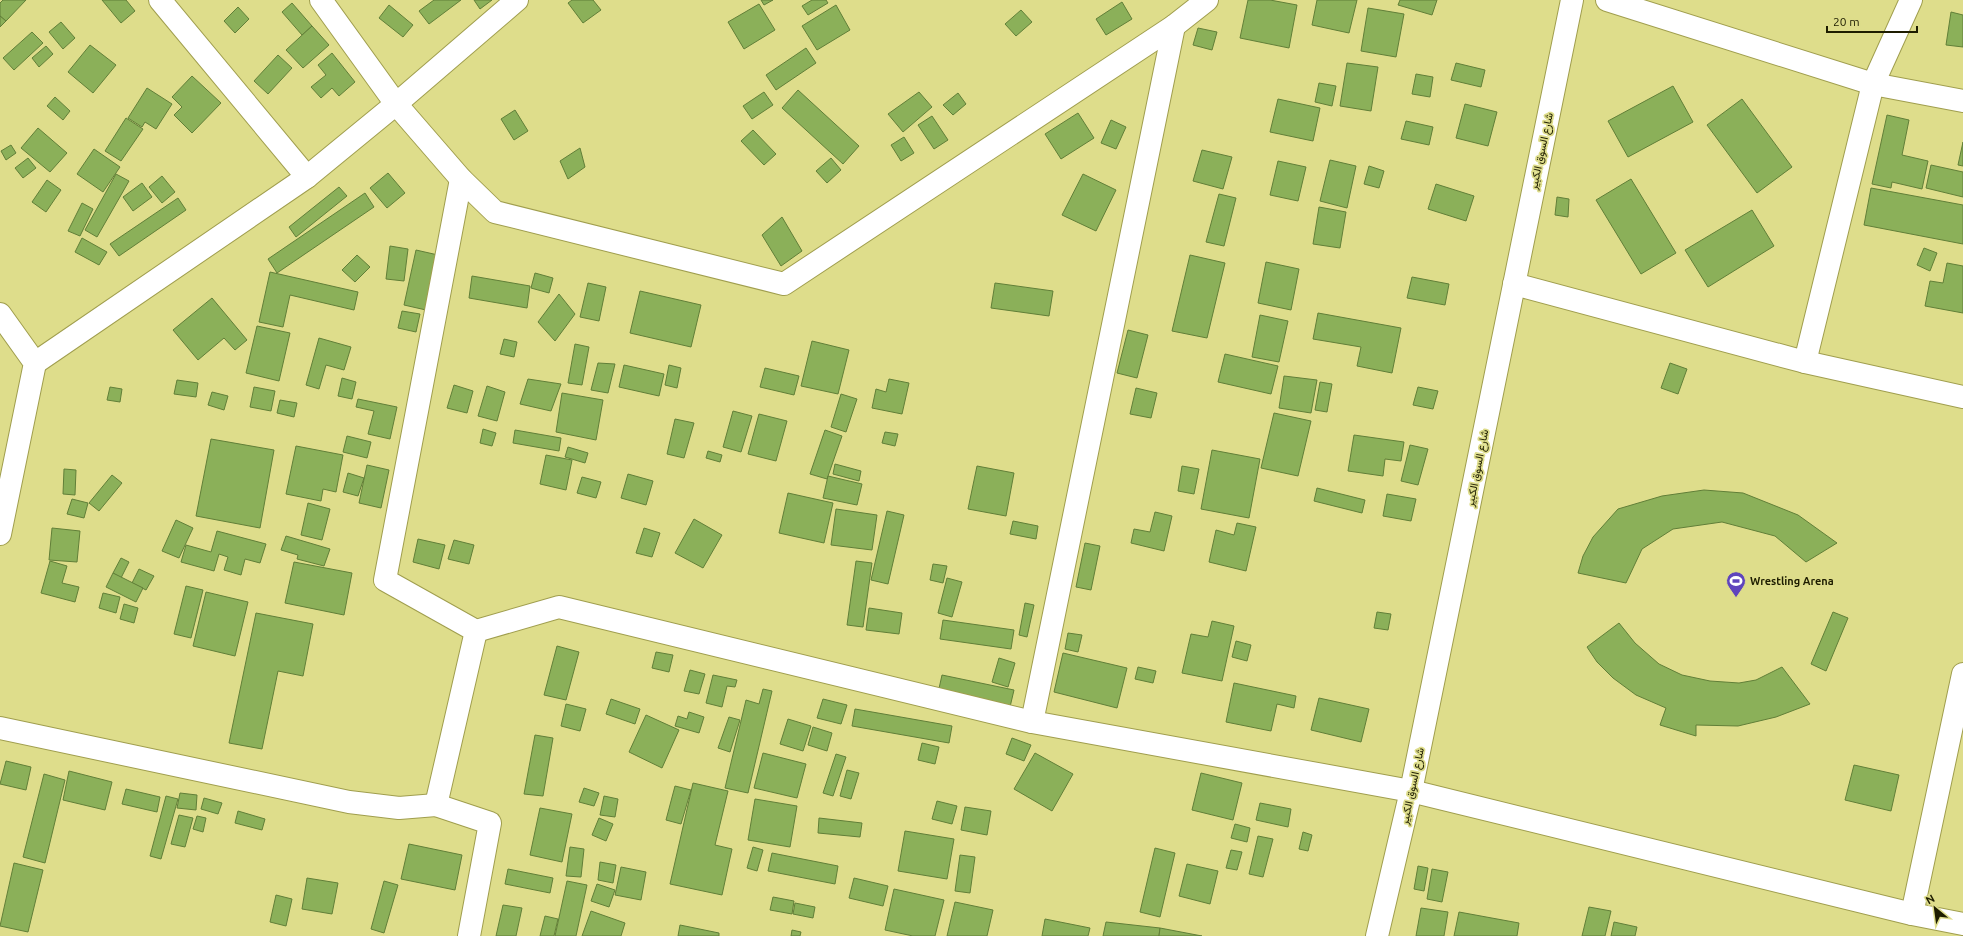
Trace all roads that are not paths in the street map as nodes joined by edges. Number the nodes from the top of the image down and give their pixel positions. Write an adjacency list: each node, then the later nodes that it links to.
1 (160, 0): 12 (street)
2 (321, 0): 11 (street)
3 (518, 0): 11 (street)
4 (1207, 0): 8 (street)
5 (1572, 0): 14 (street, شارع السوق الكبير)
6 (1607, 0): 9 (street)
7 (1911, 0): 9 (street)
8 (1174, 26): 13 (street); 22 (street)
9 (1873, 84): 10 (street); 16 (street)
10 (1963, 101)
11 (396, 104): 12 (street); 13 (street)
12 (307, 177): 17 (street)
13 (461, 179): 20 (street)
14 (1514, 284): 16 (street); 24 (street, شارع السوق الكبير)
15 (0, 314): 17 (street)
16 (1805, 362): 18 (street)
17 (36, 363): 19 (street)
18 (1963, 397)
19 (0, 534)
20 (476, 631): 22 (street); 25 (street)
21 (1963, 674): 26 (street)
22 (1032, 722): 24 (street)
23 (0, 728): 25 (street)
24 (1412, 791): 26 (street); 29 (street, شارع السوق الكبير)
25 (436, 805): 28 (street)
26 (1912, 914): 27 (street)
27 (1963, 924)
28 (468, 936)
29 (1377, 936)

